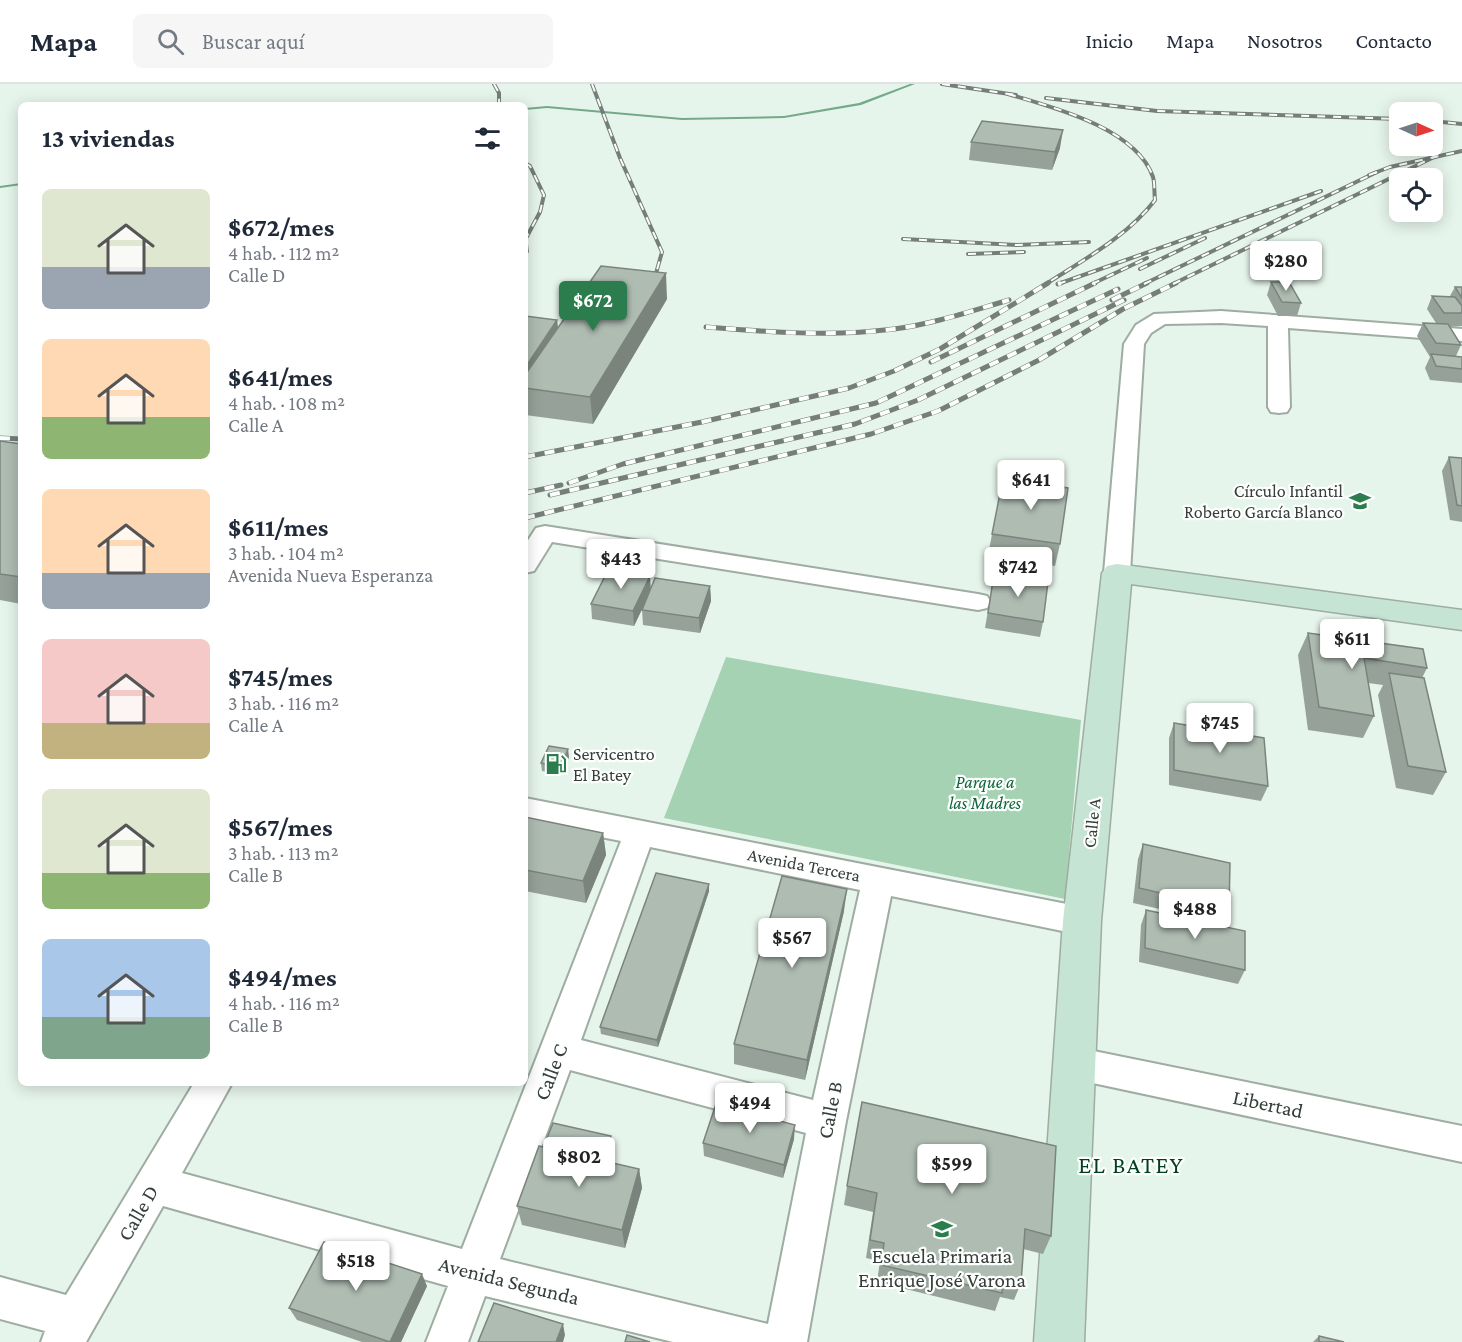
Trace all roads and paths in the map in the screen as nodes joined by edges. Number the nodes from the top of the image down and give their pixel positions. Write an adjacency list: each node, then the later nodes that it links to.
1 (1278, 321): 2 (street); 3 (street); 5 (street, Calle A)
2 (1461, 338)
3 (1279, 406)
4 (528, 560): 6 (street)
5 (1117, 573): 7 (street); 11 (street, Calle A)
6 (978, 602)
7 (1462, 620)
8 (528, 811): 9 (street, Avenida Tercera)
9 (639, 834): 10 (street, Avenida Tercera); 12 (street, Calle C)
10 (878, 879): 11 (street, Avenida Tercera); 15 (street, Calle B)
11 (1082, 921): 13 (street, Calle A)
12 (559, 1051): 15 (street); 18 (street, Calle C)
13 (1074, 1063): 16 (street, Libertad); 24 (street, Calle A)
14 (212, 1086): 17 (street, Calle D)
15 (827, 1121): 23 (street, Calle B)
16 (1462, 1144)
17 (155, 1185): 18 (street, Avenida Segunda); 20 (street, Calle D)
18 (474, 1273): 21 (street, Calle C); 22 (street, Avenida Segunda)
19 (0, 1298): 20 (street)
20 (69, 1331)
21 (447, 1342)
22 (762, 1342)
23 (786, 1342)
24 (1059, 1342)

